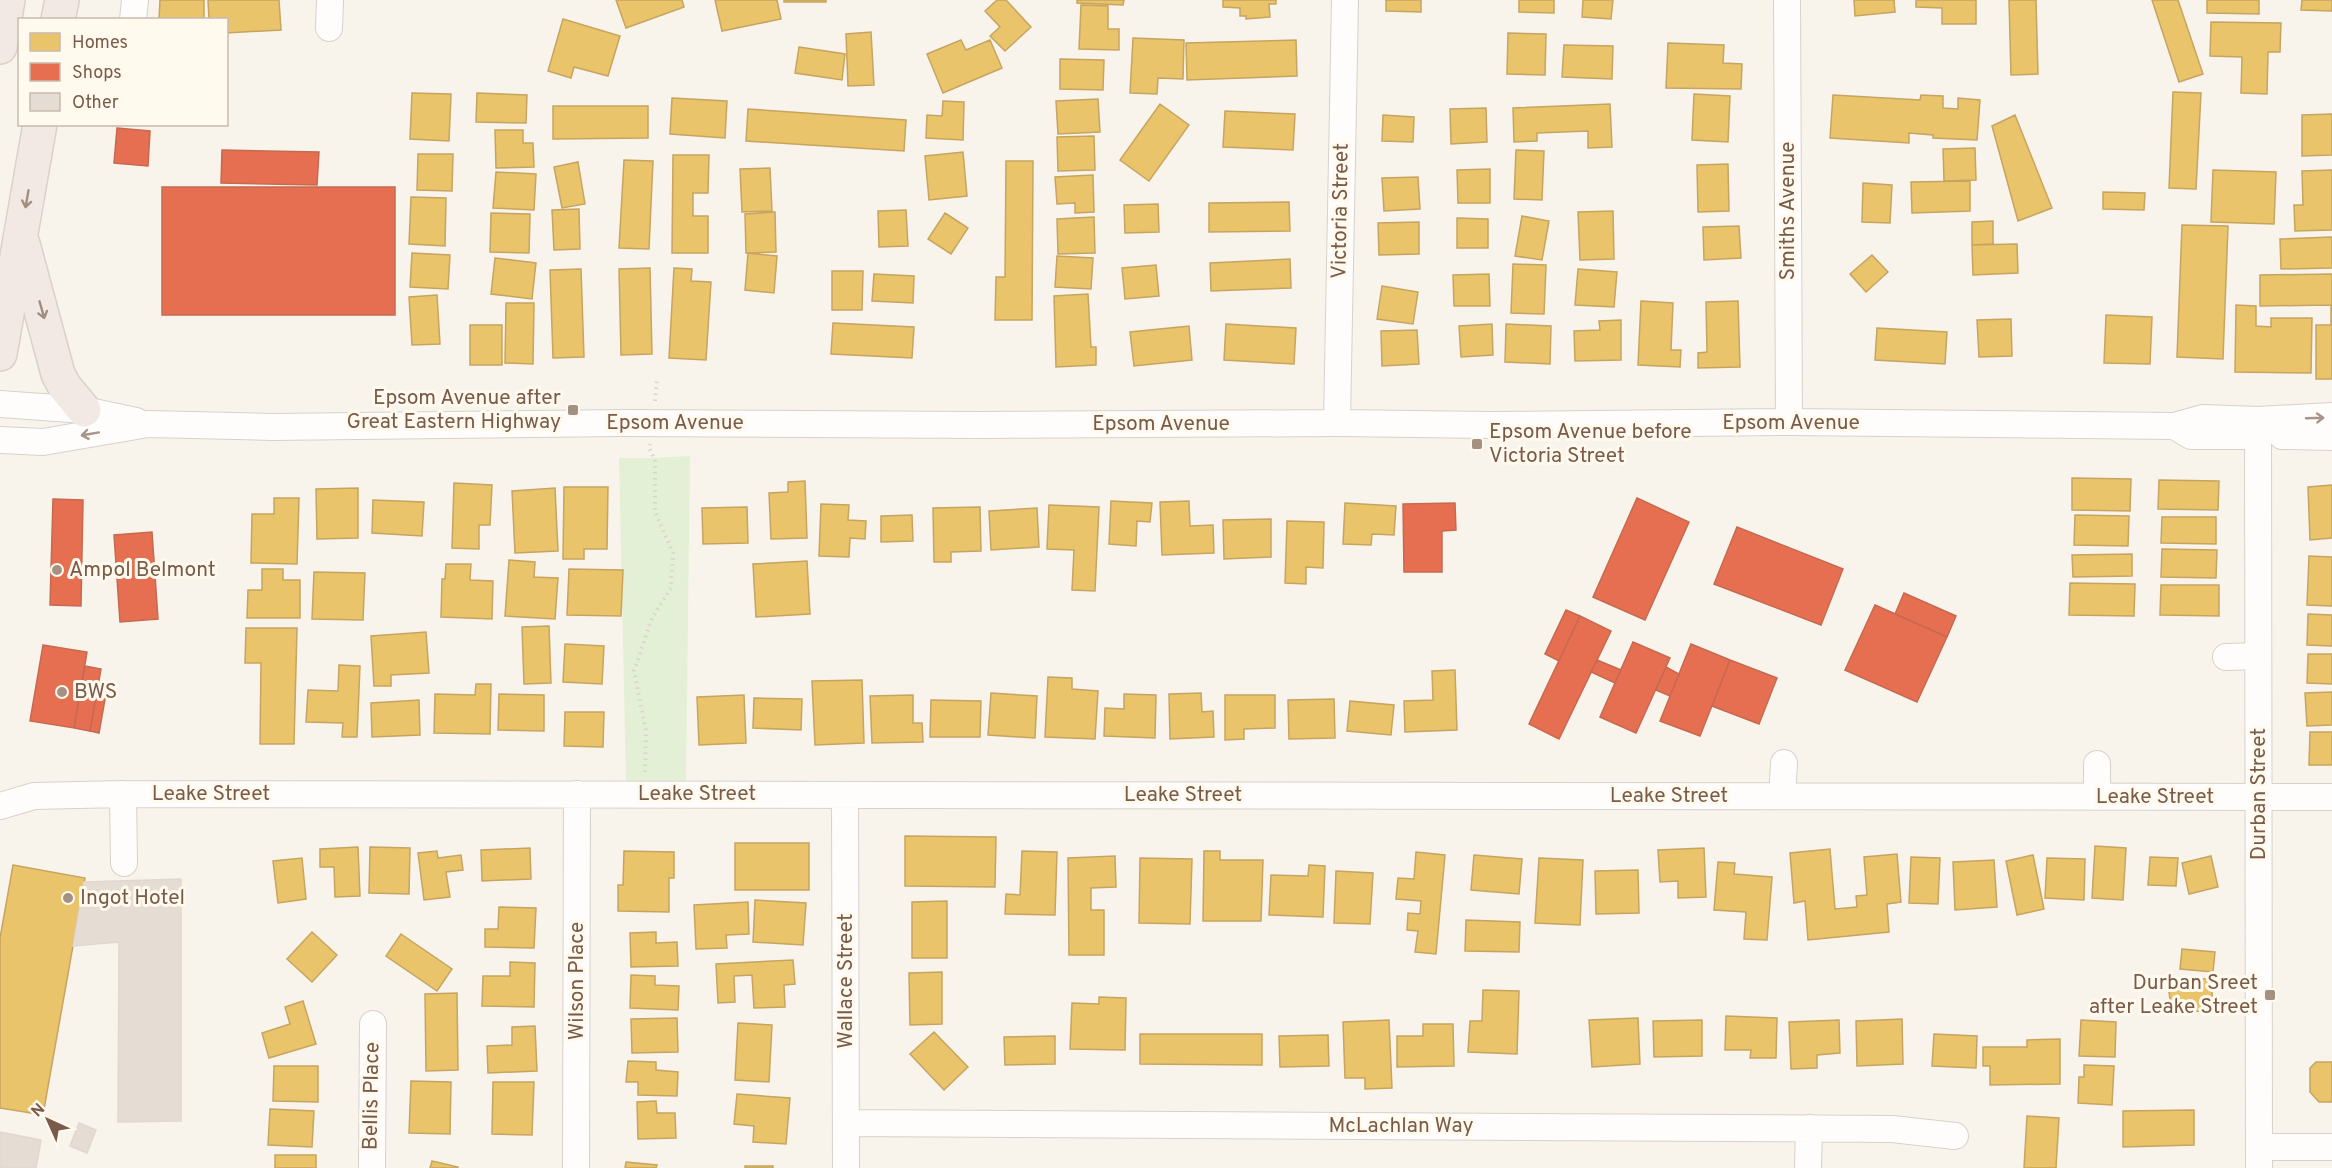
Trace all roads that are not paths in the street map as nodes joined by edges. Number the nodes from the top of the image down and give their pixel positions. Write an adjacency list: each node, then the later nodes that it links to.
1 (8, 0): 10 (highway)
2 (62, 0): 7 (highway)
3 (135, 0): 8 (street)
4 (330, 0): 9 (street)
5 (1345, 0): 18 (street, Victoria Street)
6 (1787, 0): 17 (street, Smiths Avenue)
7 (58, 18)
8 (133, 18)
9 (329, 28)
10 (0, 47)
11 (40, 126): 12 (highway, one-way to 12)
12 (20, 234): 13 (highway); 15 (highway, one-way to 15)
13 (0, 354)
14 (0, 404): 15 (street, Epsom Avenue)
15 (84, 410): 19 (street, Epsom Avenue)
16 (2332, 416): 20 (street, Epsom Avenue, one-way to 16)
17 (1789, 422): 18 (street, Epsom Avenue); 20 (street, Epsom Avenue)
18 (1337, 423): 19 (street, Epsom Avenue)
19 (148, 424): 22 (street, Epsom Avenue, one-way to 22)
20 (2257, 428): 21 (street, Epsom Avenue); 23 (street, Durban Street)
21 (2332, 437)
22 (0, 440)
23 (2258, 656): 24 (street); 34 (street, Durban Street)
24 (2226, 657)
25 (1784, 763): 32 (street)
26 (2097, 764): 33 (street)
27 (0, 788): 31 (street, Leake Street)
28 (123, 794): 29 (street, Leake Street); 31 (street, Leake Street); 37 (street)
29 (577, 794): 30 (street, Leake Street); 45 (street, Wilson Place)
30 (845, 795): 32 (street, Leake Street); 39 (street, Wallace Street)
31 (34, 796): 36 (street, Leake Street)
32 (1782, 796): 33 (street, Leake Street)
33 (2097, 797): 34 (street, Leake Street)
34 (2259, 797): 35 (street, Leake Street); 43 (street, Durban Street)
35 (2332, 797)
36 (0, 806)
37 (124, 863)
38 (373, 1024): 44 (street, Bellis Place)
39 (846, 1123): 40 (street, McLachlan Way); 46 (street, Wallace Street)
40 (1809, 1128): 41 (street, McLachlan Way); 47 (street)
41 (1955, 1136)
42 (2332, 1147): 43 (street)
43 (2259, 1157)
44 (372, 1168)
45 (576, 1168)
46 (846, 1168)
47 (1808, 1168)

